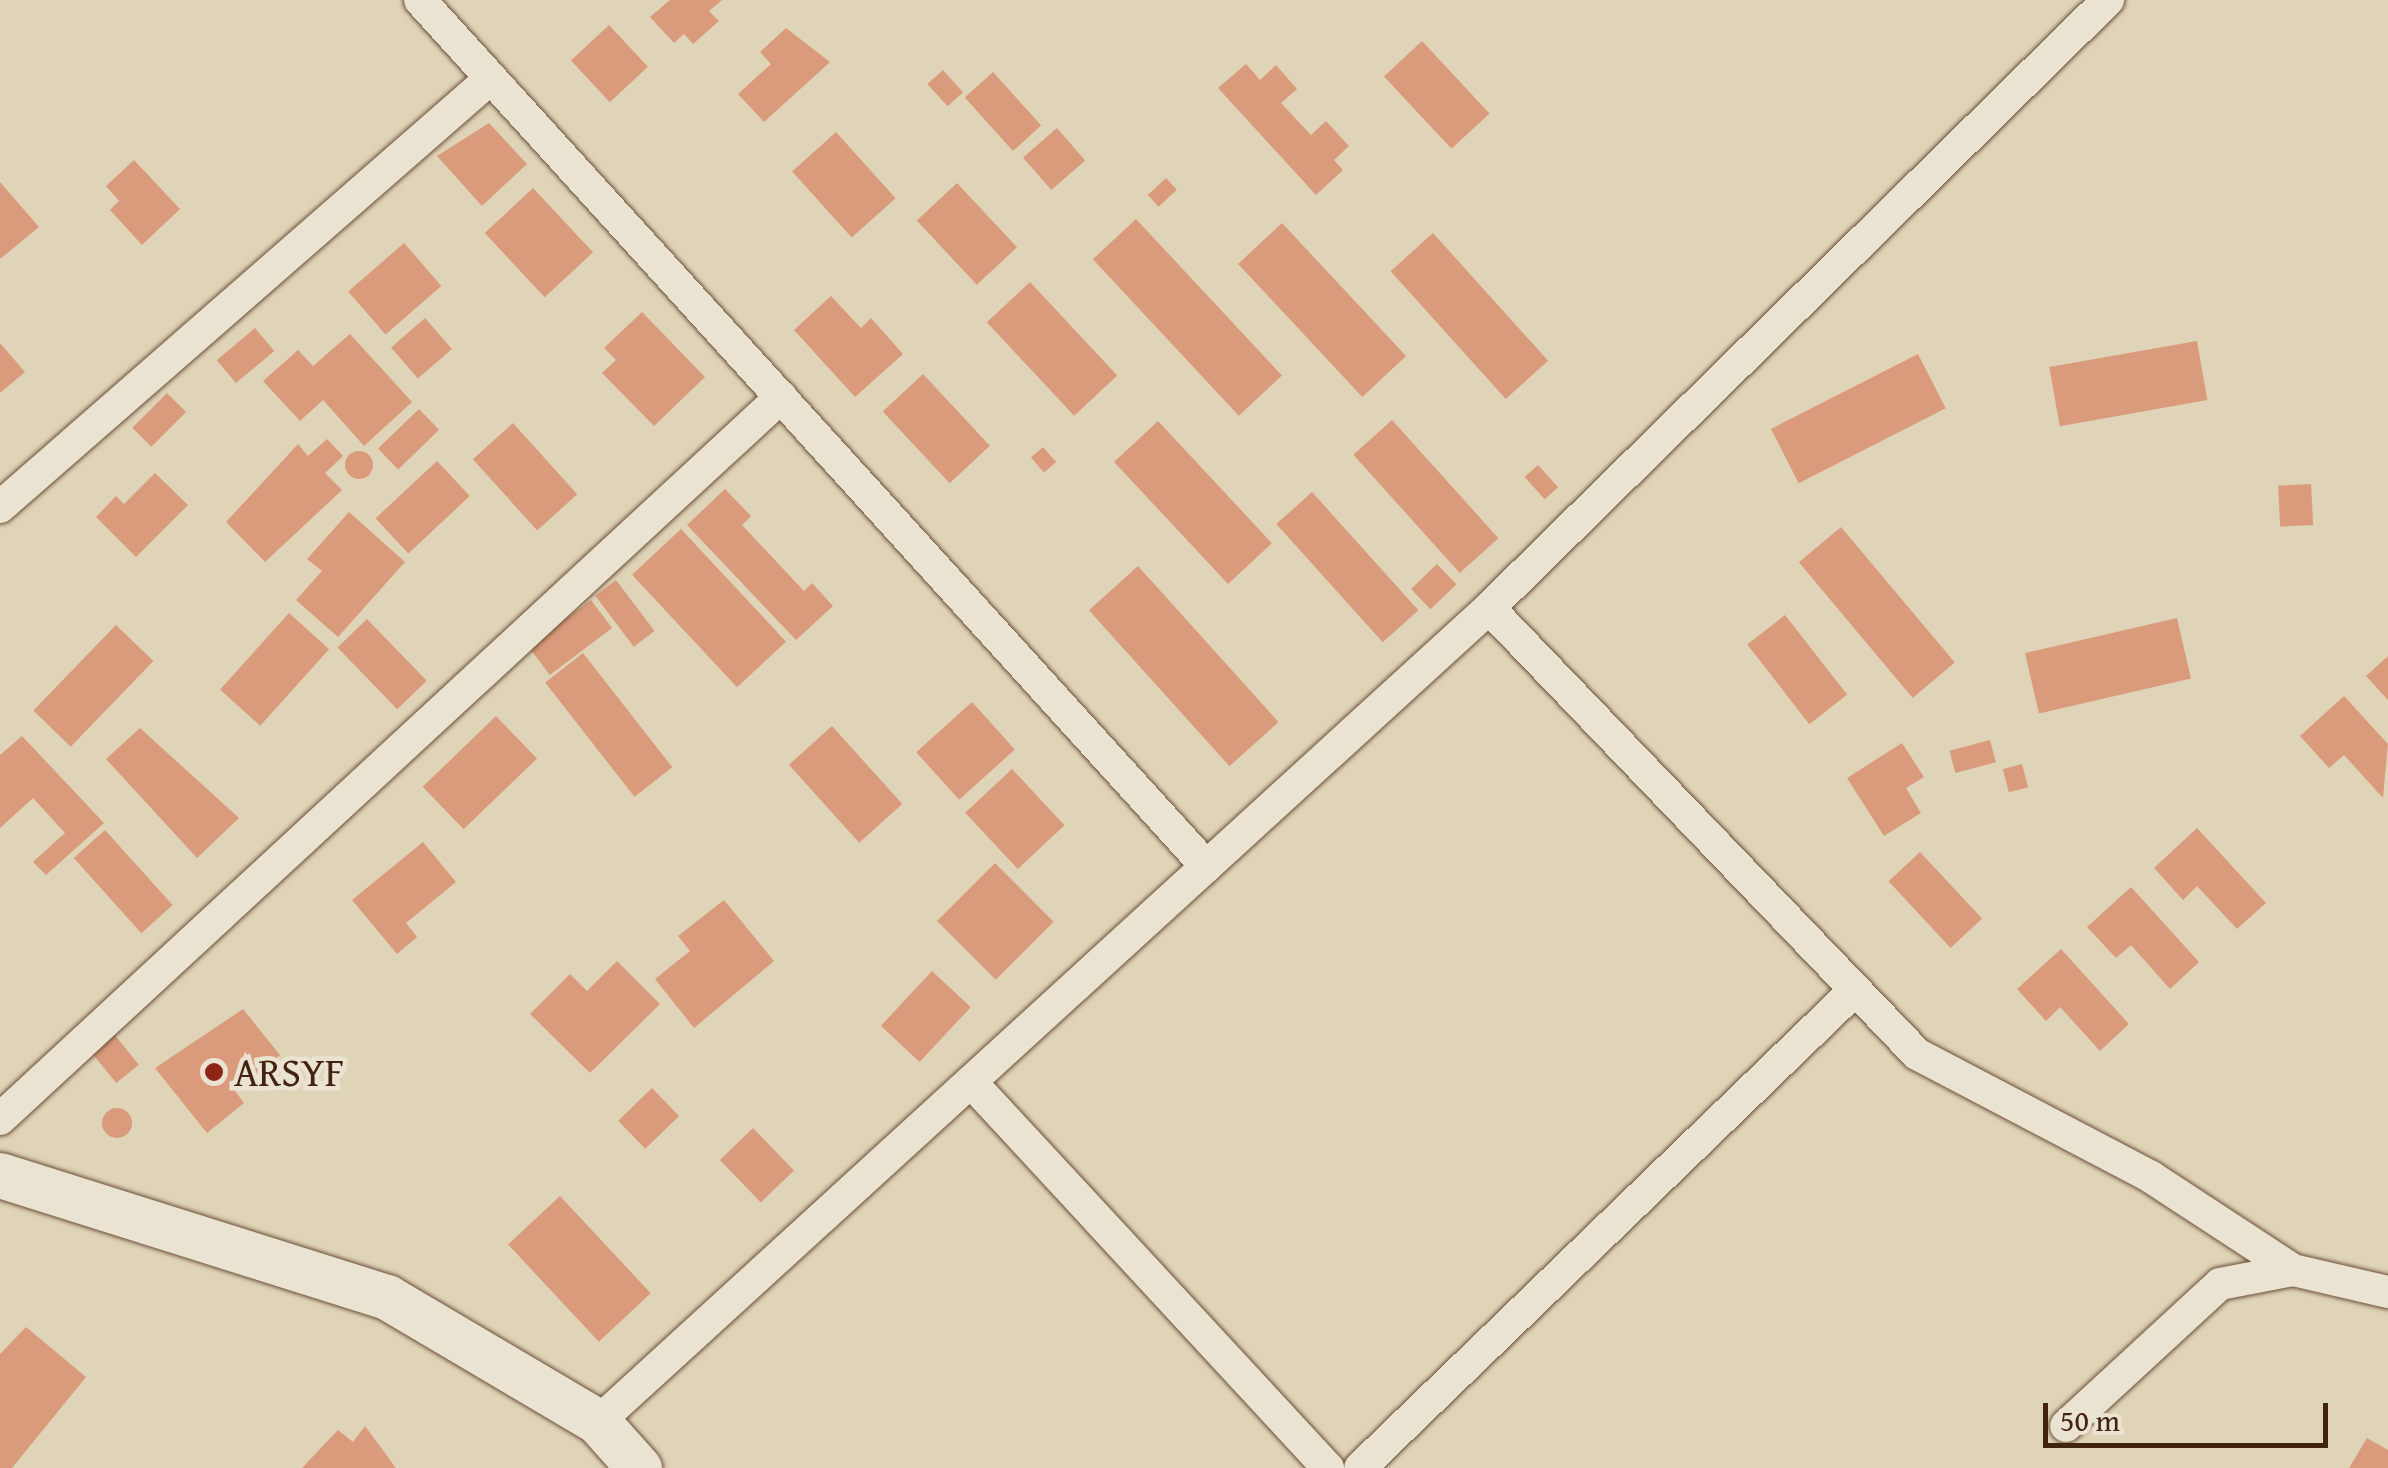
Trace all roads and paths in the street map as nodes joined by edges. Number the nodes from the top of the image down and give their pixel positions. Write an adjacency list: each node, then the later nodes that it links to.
1 (420, 0): 3 (street)
2 (2108, 0): 6 (street)
3 (491, 78): 4 (street); 5 (street)
4 (781, 398): 7 (street); 10 (street)
5 (0, 506)
6 (1488, 608): 7 (street); 8 (street)
7 (1206, 866): 9 (street)
8 (1854, 992): 12 (street); 18 (street)
9 (971, 1082): 14 (street); 17 (street)
10 (0, 1119)
11 (0, 1175): 14 (main road)
12 (2293, 1270): 13 (street); 15 (street)
13 (2388, 1292)
14 (598, 1422): 16 (main road)
15 (2066, 1426)
16 (640, 1468)
17 (1328, 1468)
18 (1360, 1468)

